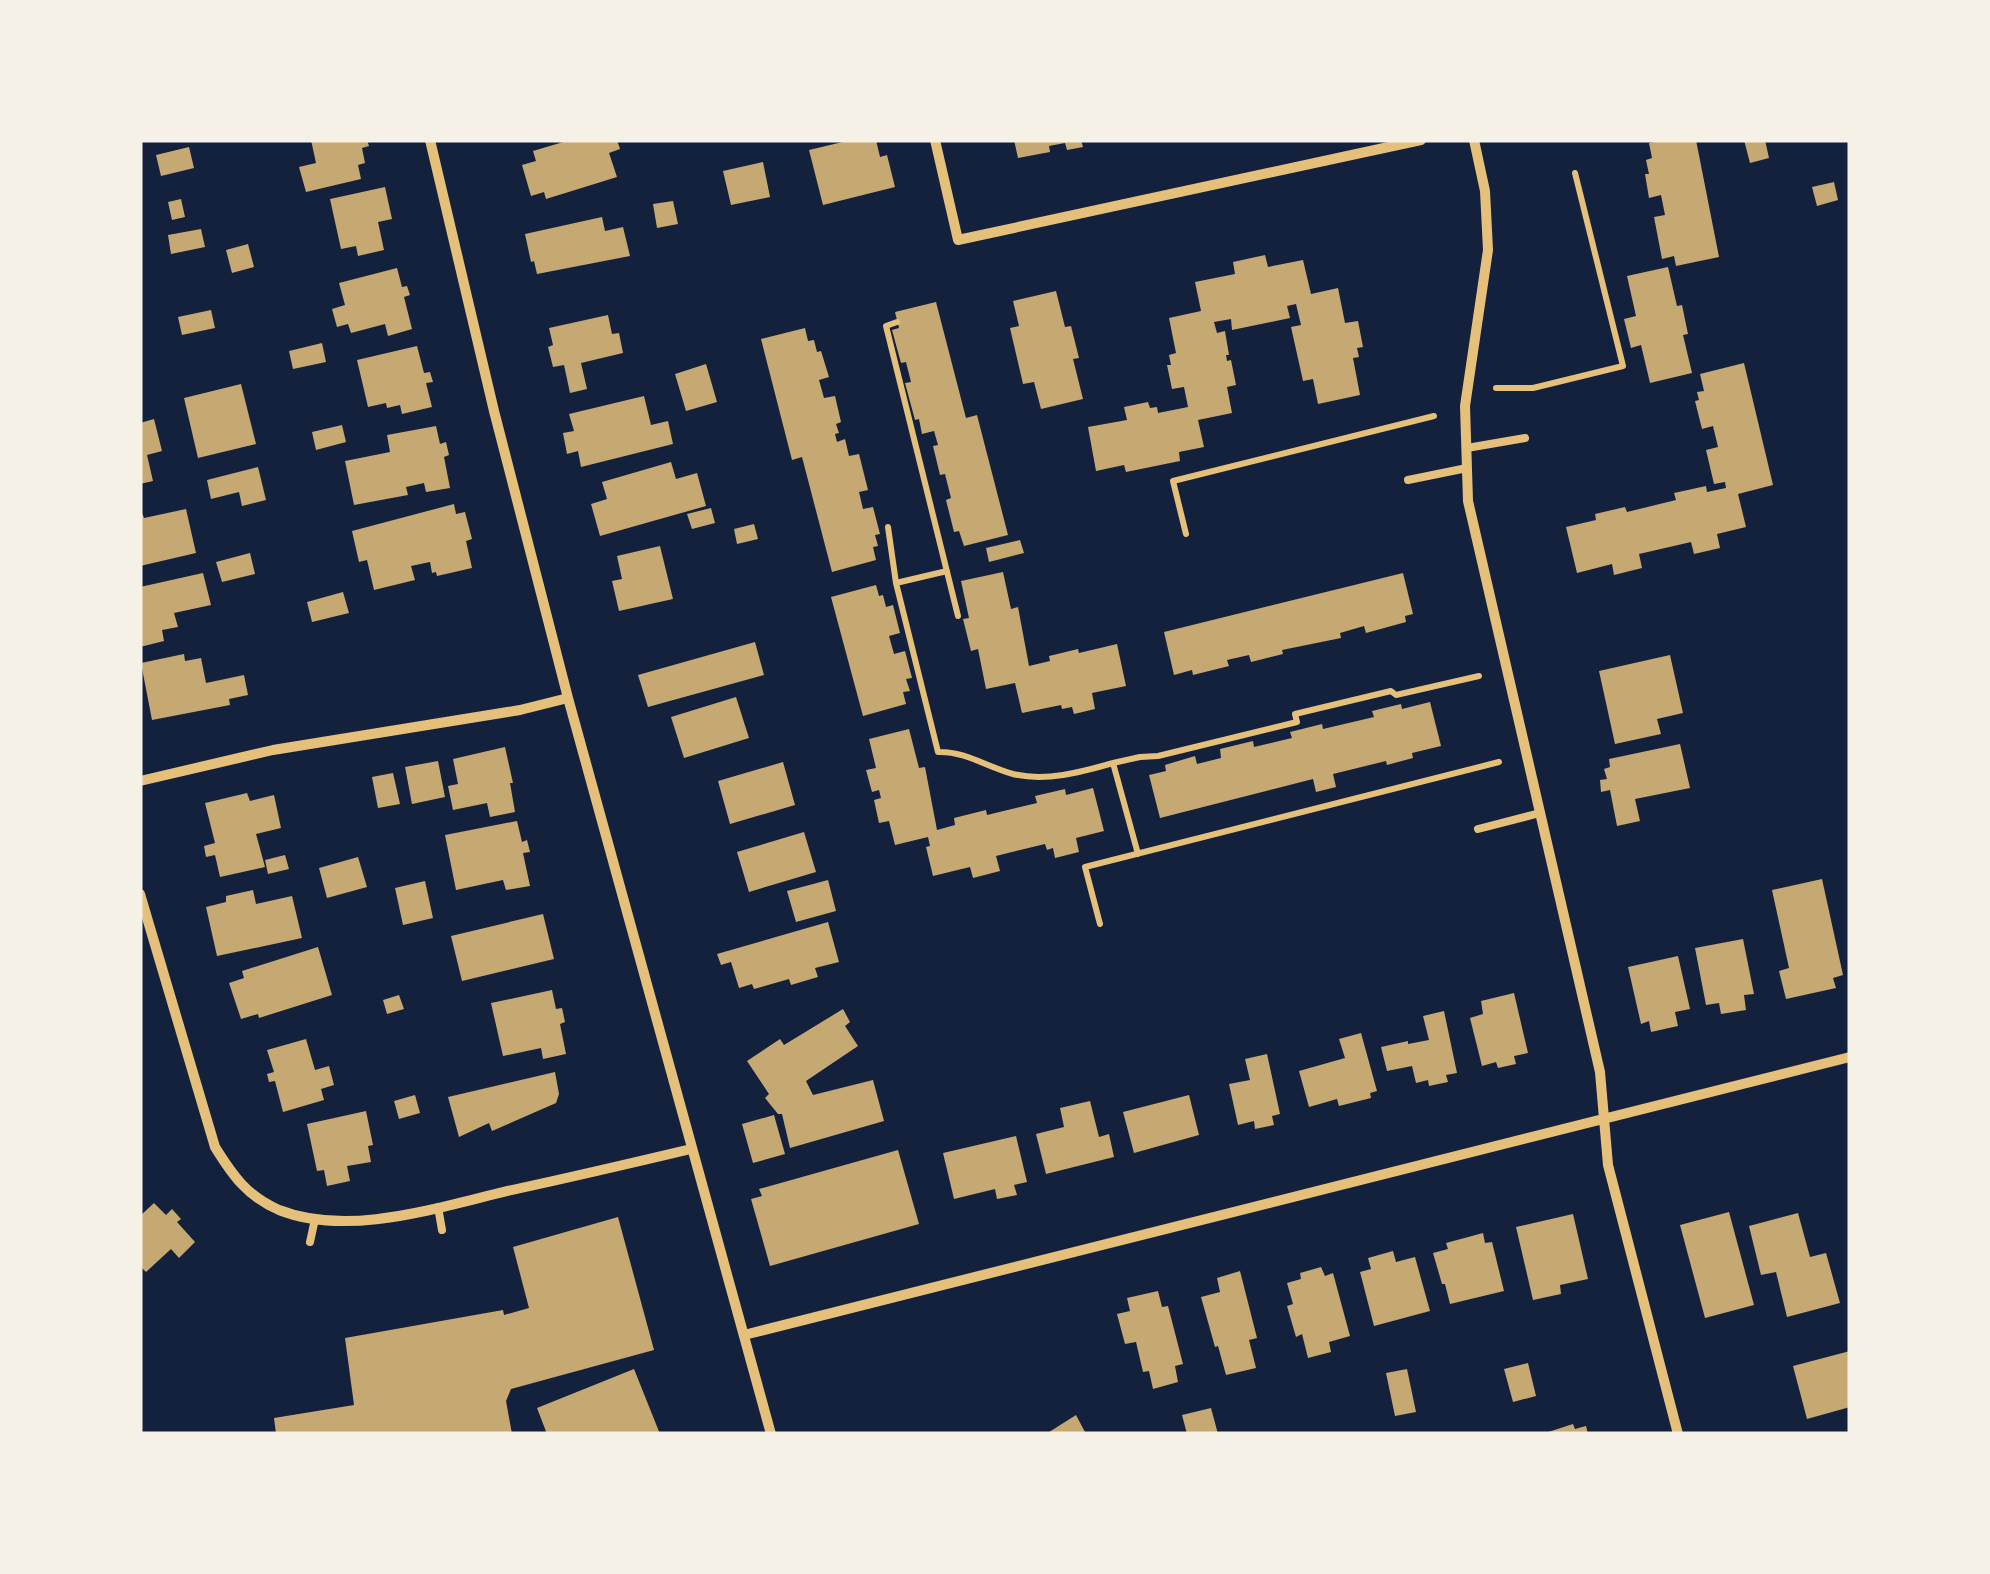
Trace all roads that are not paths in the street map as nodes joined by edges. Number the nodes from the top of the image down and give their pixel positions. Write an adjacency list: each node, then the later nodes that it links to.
1 (430, 140): 9 (street)
2 (1421, 140): 4 (street)
3 (1474, 140): 6 (street)
4 (936, 146)
5 (1525, 438): 6 (lane)
6 (1466, 448): 7 (street)
7 (1467, 468): 8 (lane); 11 (street)
8 (1408, 480)
9 (568, 698): 10 (street); 16 (street)
10 (140, 781)
11 (1540, 813): 12 (lane); 15 (street)
12 (1478, 829)
13 (140, 894): 18 (street)
14 (1850, 1057): 15 (street)
15 (1603, 1119): 21 (street); 23 (street)
16 (691, 1149): 17 (street); 21 (street)
17 (438, 1207): 18 (street); 19 (lane)
18 (315, 1219): 20 (lane)
19 (442, 1230)
20 (310, 1242)
21 (744, 1334): 22 (street)
22 (771, 1434)
23 (1678, 1434)

